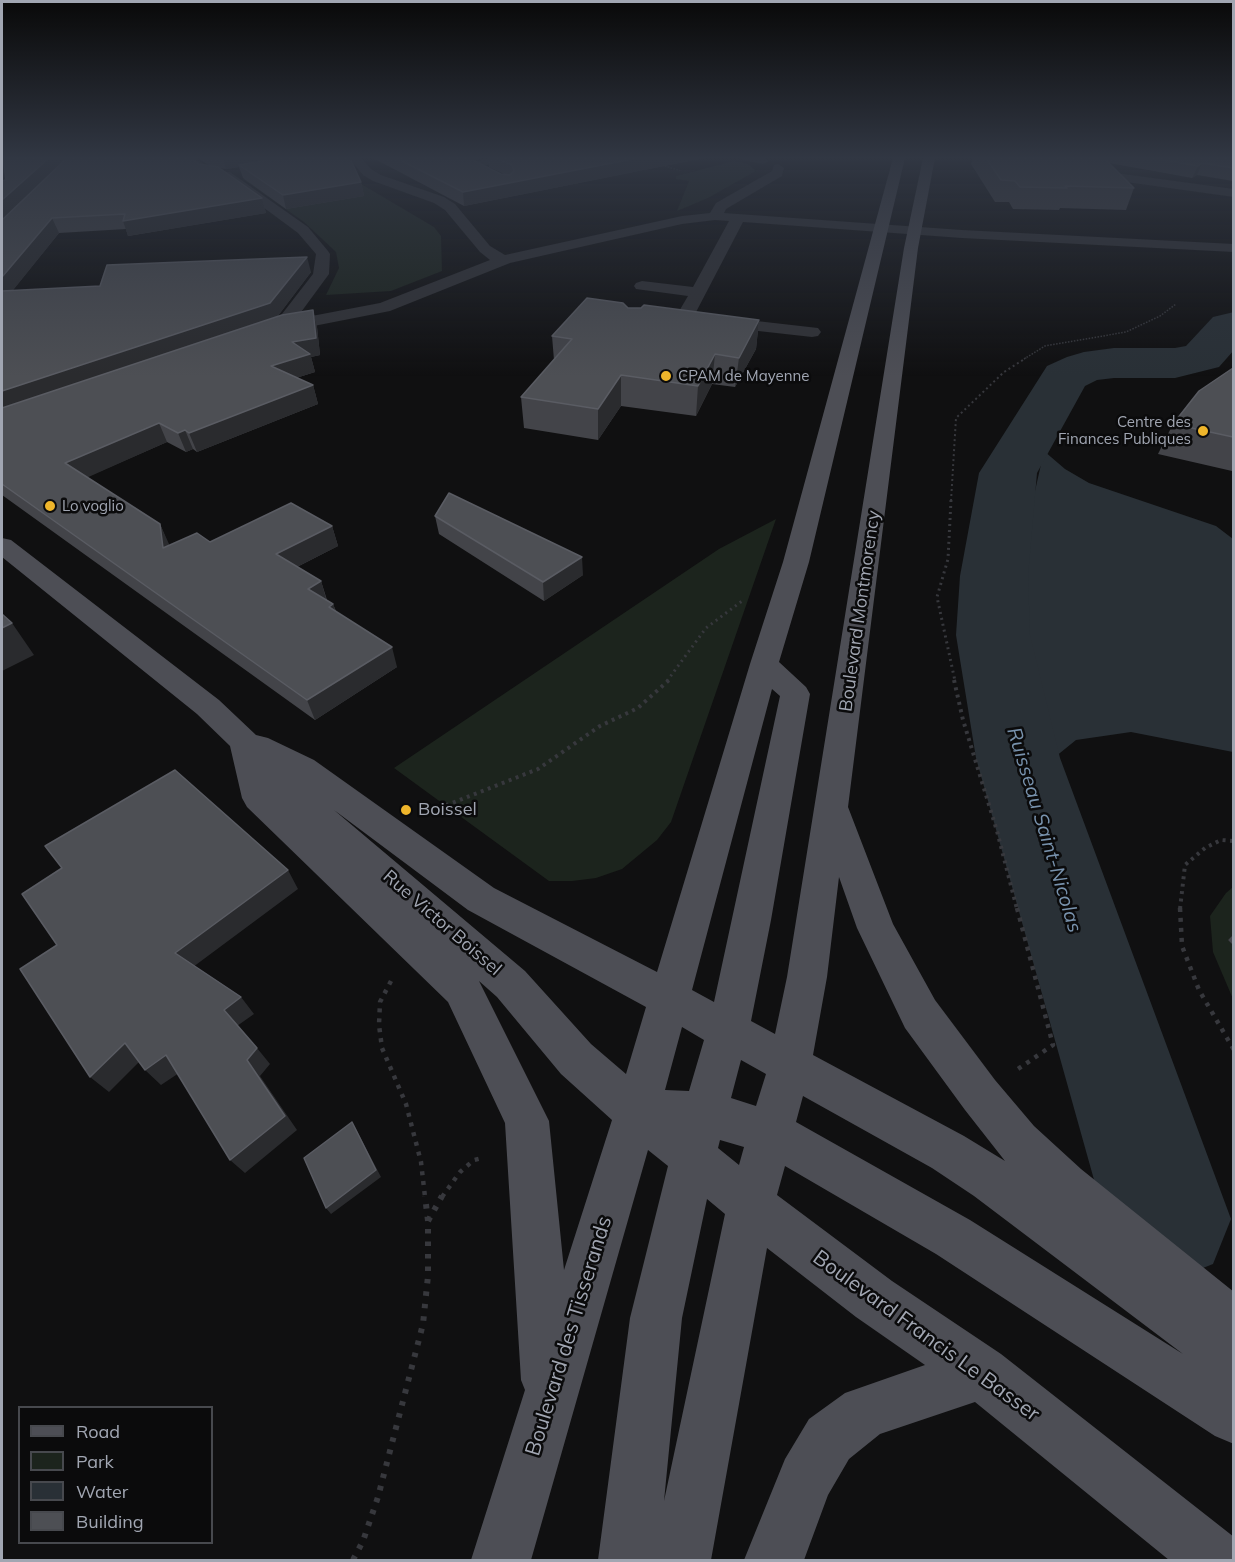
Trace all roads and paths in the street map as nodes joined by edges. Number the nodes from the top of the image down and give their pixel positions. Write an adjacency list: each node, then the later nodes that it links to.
1 (914, 230): 26 (main road, Boulevard Montmorency)
2 (304, 231): 13 (street)
3 (470, 231): 9 (street)
4 (634, 231): 9 (street)
5 (731, 231): 12 (street)
6 (879, 231): 23 (main road)
7 (930, 231): 8 (street)
8 (1233, 248)
9 (505, 260): 17 (street)
10 (642, 286): 11 (street)
11 (662, 288): 12 (street); 16 (street)
12 (698, 292): 20 (street)
13 (305, 297): 14 (street); 19 (street)
14 (324, 302): 17 (street); 18 (street)
15 (1176, 304): 34 (path)
16 (651, 305)
17 (384, 307): 18 (street)
18 (316, 320): 19 (street)
19 (282, 326): 21 (street)
20 (812, 332)
21 (258, 333)
22 (2, 545): 25 (main road, Rue Victor Boissel)
23 (796, 562): 24 (main road); 27 (path)
24 (764, 664): 30 (main road); 31 (main road)
25 (242, 739): 27 (main road, Rue Victor Boissel); 29 (main road); 35 (main road, Rue Victor Boissel)
26 (832, 807): 33 (main road, Boulevard Montmorency); 34 (main road)
27 (386, 830): 30 (main road, Rue Victor Boissel)
28 (1233, 841): 32 (path)
29 (419, 949): 40 (path); 44 (main road)
30 (668, 998): 31 (main road); 35 (main road, Boulevard des Tisserands)
31 (728, 1030): 33 (main road); 37 (main road)
32 (1233, 1050)
33 (790, 1064): 36 (main road, Boulevard Montmorency); 42 (main road)
34 (980, 1095): 41 (main road)
35 (637, 1112): 37 (main road, Boulevard Francis Le Basser); 44 (main road, Boulevard des Tisserands)
36 (771, 1133): 37 (main road); 39 (main road, Boulevard Montmorency); 45 (main road)
37 (699, 1135): 39 (main road, Boulevard Francis Le Basser); 48 (main road)
38 (490, 1157): 40 (path)
39 (751, 1205): 43 (main road, Boulevard Francis Le Basser); 49 (main road)
40 (428, 1221): 46 (path)
41 (1233, 1325)
42 (1233, 1359)
43 (982, 1373): 50 (main road); 51 (main road, Boulevard Francis Le Basser)
44 (549, 1400): 47 (main road, Boulevard des Tisserands)
45 (1233, 1417)
46 (353, 1560)
47 (501, 1560)
48 (628, 1560)
49 (681, 1560)
50 (774, 1560)
51 (1215, 1560)

